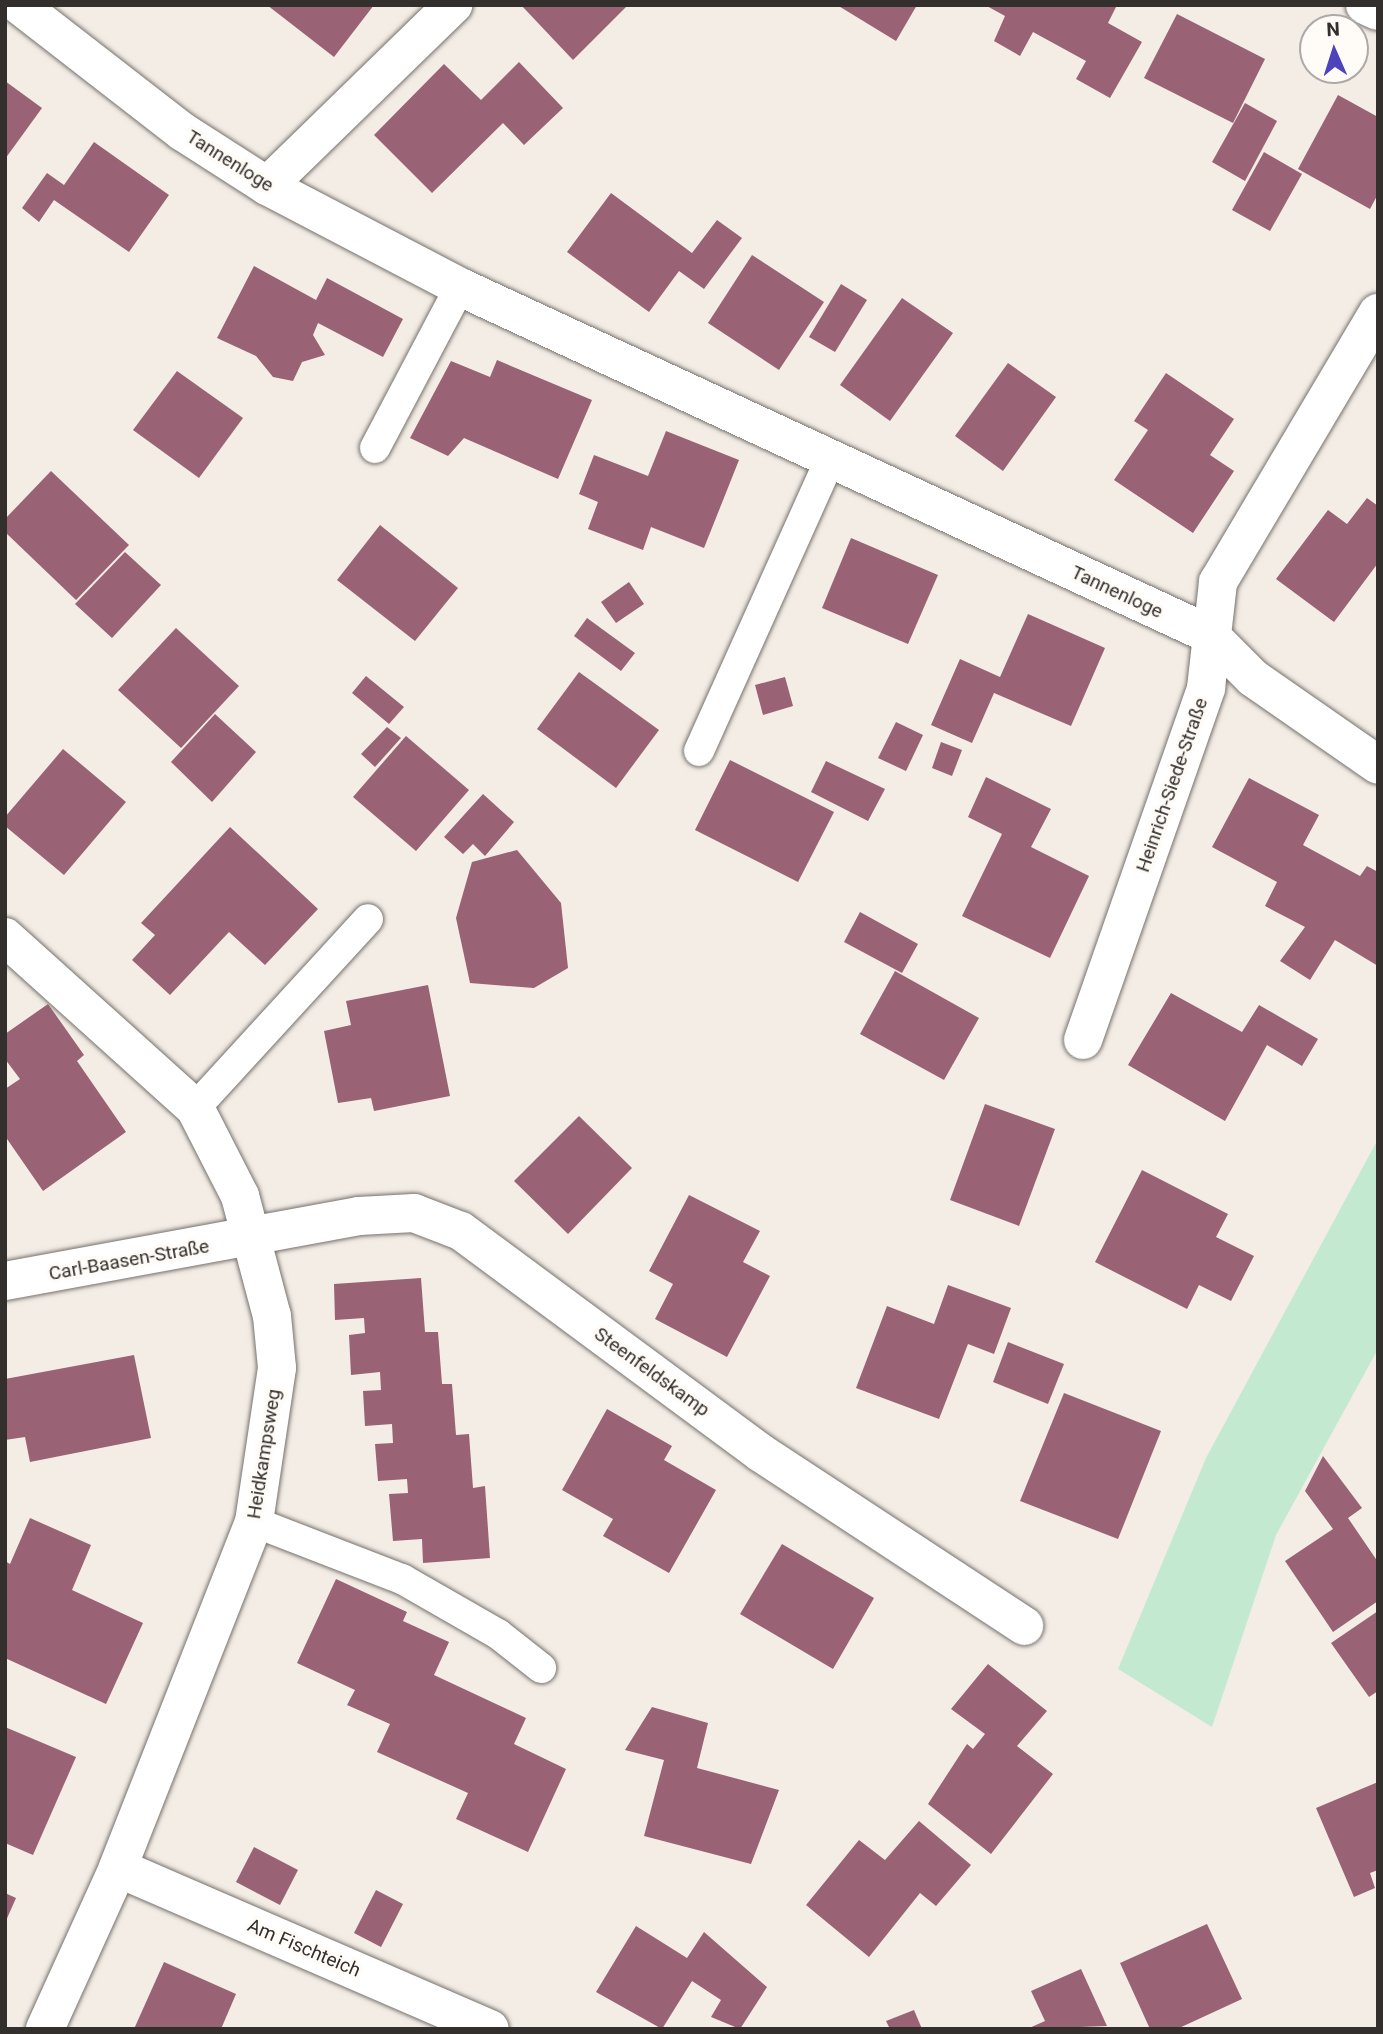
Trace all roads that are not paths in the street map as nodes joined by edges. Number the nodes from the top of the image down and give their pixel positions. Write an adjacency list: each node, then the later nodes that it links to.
1 (19, 5): 5 (street, Tannenloge)
2 (453, 5): 5 (street)
3 (1365, 5): 4 (street)
4 (1378, 11)
5 (267, 186): 6 (street, Tannenloge)
6 (460, 287): 8 (lane); 9 (street, Tannenloge)
7 (1378, 313): 10 (street, Heinrich-Siede-Straße)
8 (375, 448)
9 (831, 457): 10 (street, Tannenloge); 11 (lane)
10 (1209, 634): 12 (street, Tannenloge); 15 (street, Heinrich-Siede-Straße)
11 (699, 751)
12 (1378, 765)
13 (368, 919): 16 (lane)
14 (5, 937): 16 (street, Heidkampsweg)
15 (1083, 1040)
16 (195, 1108): 17 (street, Heidkampsweg)
17 (253, 1237): 18 (street, Carl-Baasen-Straße); 19 (street, Heidkampsweg); 20 (street, Steenfeldskamp)
18 (5, 1281)
19 (254, 1522): 21 (lane); 22 (street, Heidkampsweg)
20 (1024, 1626)
21 (541, 1668)
22 (118, 1868): 23 (street, Heidkampsweg); 24 (street, Am Fischteich)
23 (45, 2029)
24 (490, 2029)

